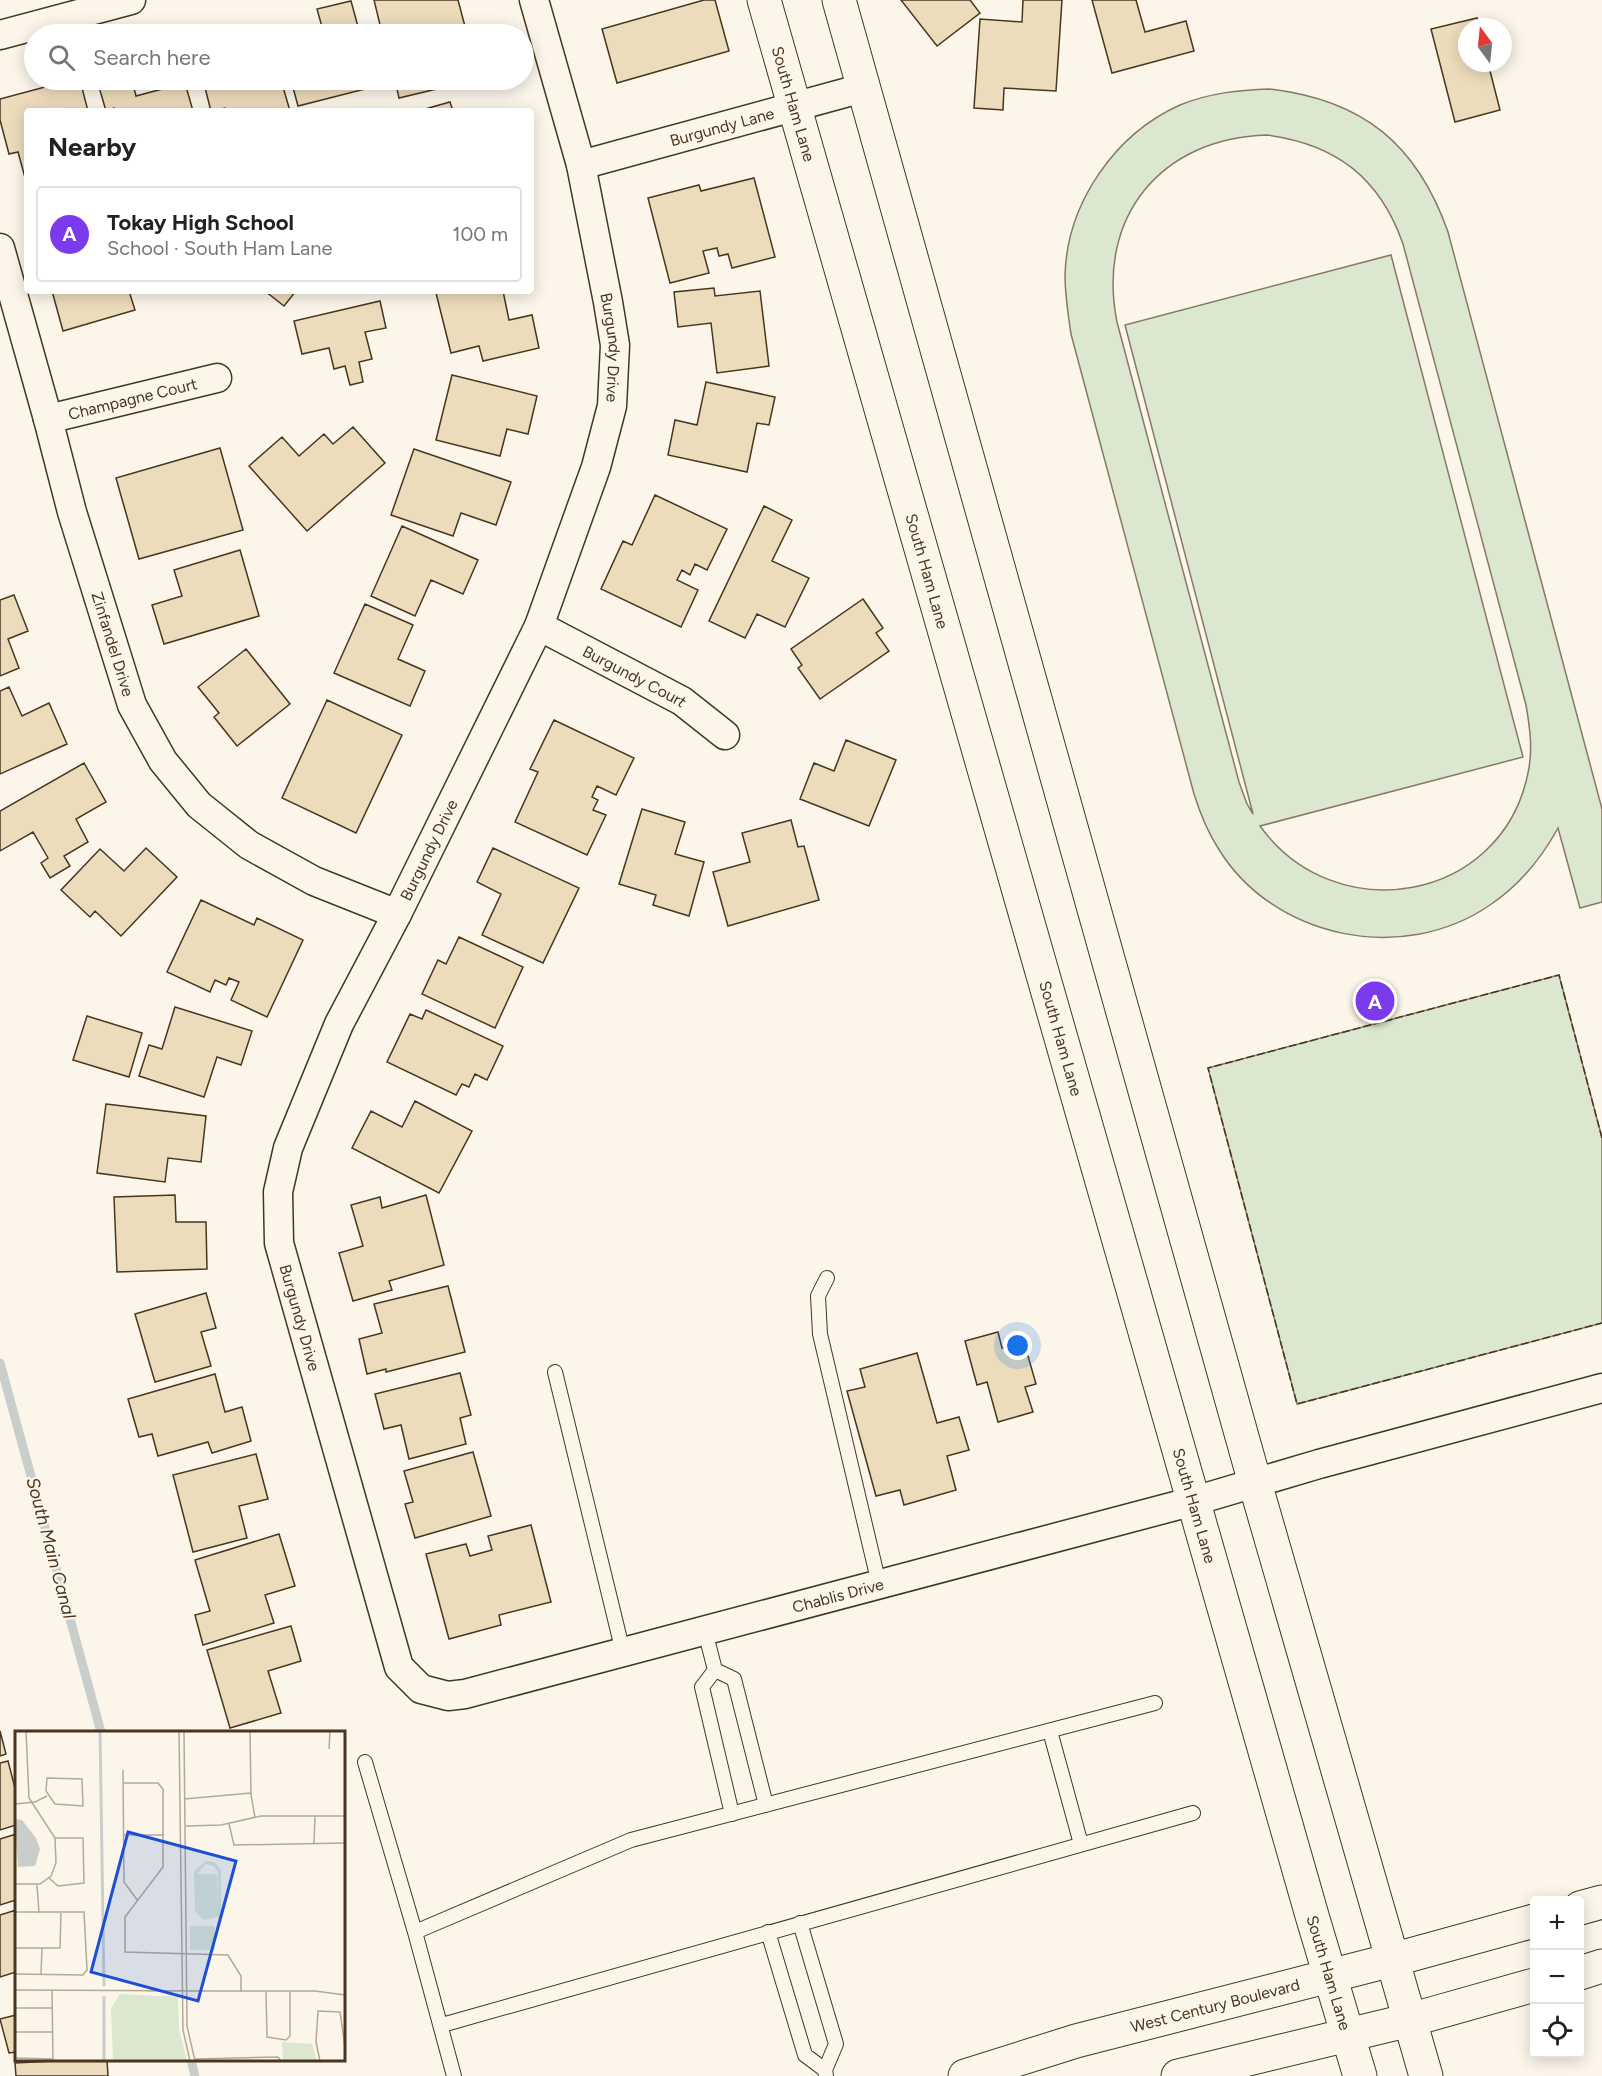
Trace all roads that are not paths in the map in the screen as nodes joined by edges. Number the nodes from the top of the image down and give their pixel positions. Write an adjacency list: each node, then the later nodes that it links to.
1 (131, 0): 5 (street)
2 (534, 0): 10 (street, Burgundy Drive)
3 (764, 0): 9 (main road, South Ham Lane)
4 (839, 0): 8 (main road)
5 (41, 24)
6 (24, 29): 7 (street)
7 (0, 35)
8 (862, 88): 9 (street, Burgundy Lane); 20 (main road)
9 (794, 108): 10 (street, Burgundy Lane); 21 (main road, South Ham Lane)
10 (581, 165): 14 (street, Burgundy Drive)
11 (0, 248): 13 (street, Zinfandel Drive)
12 (217, 378): 13 (street, Champagne Court)
13 (48, 419): 16 (street, Zinfandel Drive)
14 (539, 626): 15 (street, Burgundy Court); 16 (street, Burgundy Drive)
15 (725, 735)
16 (397, 914): 26 (street, Burgundy Drive)
17 (827, 1278): 22 (lane)
18 (555, 1372): 24 (lane)
19 (1602, 1388): 20 (street, Chablis Drive)
20 (1255, 1483): 21 (street, Chablis Drive); 40 (main road)
21 (1194, 1501): 22 (street, Chablis Drive); 43 (main road, South Ham Lane)
22 (879, 1584): 23 (street, Chablis Drive)
23 (705, 1630): 24 (street, Chablis Drive); 25 (lane)
24 (623, 1652): 26 (street, Chablis Drive)
25 (715, 1670): 30 (lane); 32 (lane)
26 (421, 1689)
27 (1155, 1703): 28 (lane)
28 (1050, 1731): 30 (lane); 33 (lane)
29 (365, 1762): 38 (lane)
30 (766, 1805): 32 (lane)
31 (1193, 1813): 33 (lane)
32 (732, 1814): 38 (lane)
33 (1081, 1844): 37 (lane)
34 (1602, 1902): 35 (main road)
35 (1584, 1907)
36 (1530, 1922): 40 (main road, West Century Boulevard)
37 (800, 1923): 39 (lane); 48 (lane)
38 (415, 1932): 46 (lane)
39 (768, 1932): 46 (lane); 48 (lane)
40 (1392, 1960): 43 (main road, West Century Boulevard); 45 (main road)
41 (1602, 1966): 42 (main road)
42 (1584, 1972)
43 (1330, 1975): 47 (main road, South Ham Lane); 50 (main road, West Century Boulevard)
44 (1530, 1986): 45 (main road)
45 (1410, 2020): 47 (main road); 53 (main road)
46 (442, 2025): 49 (lane)
47 (1349, 2034): 51 (main road); 52 (main road, South Ham Lane)
48 (826, 2073)
49 (454, 2076)
50 (965, 2076)
51 (1178, 2076)
52 (1360, 2076)
53 (1426, 2076)

